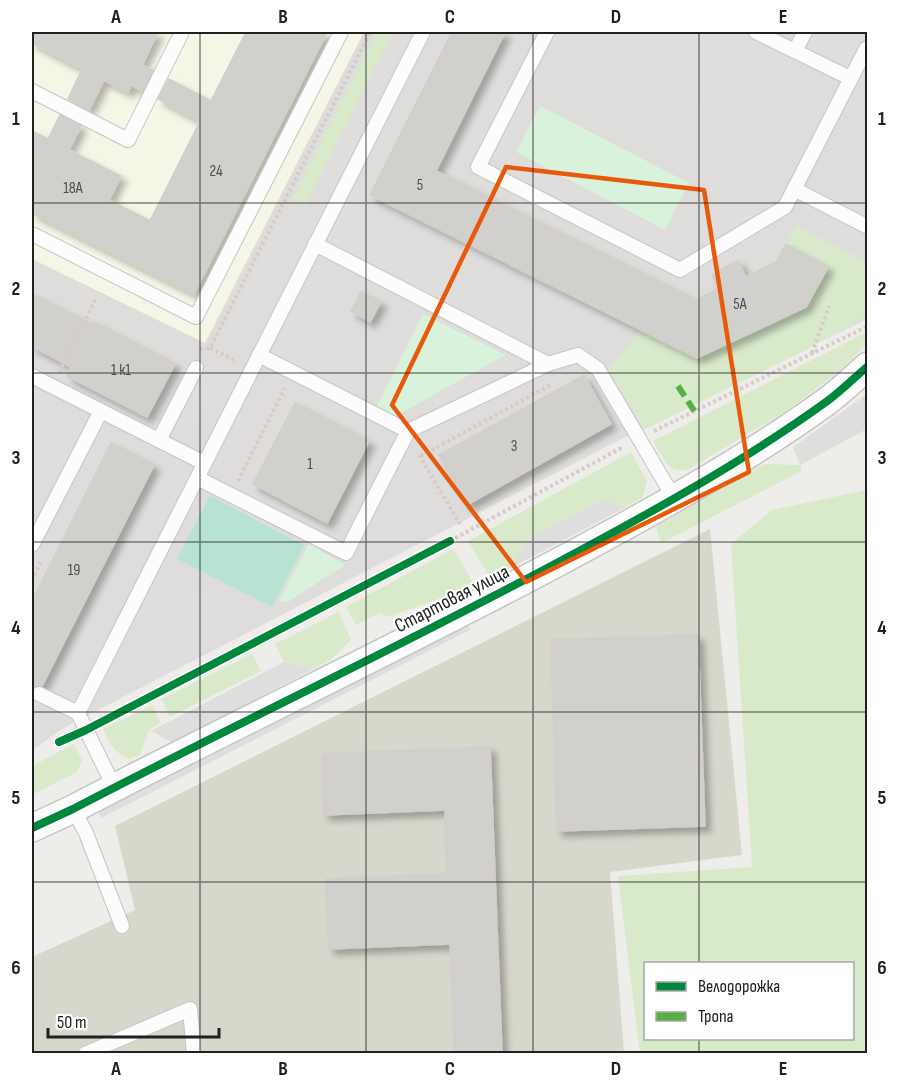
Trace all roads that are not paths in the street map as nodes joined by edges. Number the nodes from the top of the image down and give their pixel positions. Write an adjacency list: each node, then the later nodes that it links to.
1 (182, 32): 10 (lane)
2 (341, 32): 13 (lane)
3 (423, 32): 14 (lane)
4 (547, 32): 11 (lane)
5 (756, 32): 8 (lane)
6 (805, 32): 8 (lane)
7 (867, 49): 9 (lane)
8 (795, 51): 9 (lane)
9 (850, 78): 11 (lane)
10 (32, 91)
11 (794, 189): 12 (lane)
12 (867, 226)
13 (32, 234)
14 (315, 244): 15 (lane); 16 (lane)
15 (259, 355): 21 (lane); 23 (lane)
16 (548, 364): 21 (lane); 25 (lane)
17 (867, 366): 25 (street, Стартовая улица)
18 (196, 368): 22 (lane)
19 (32, 376): 20 (lane)
20 (101, 411): 22 (lane); 26 (lane)
21 (408, 431): 24 (lane)
22 (159, 440): 23 (lane)
23 (204, 464): 24 (lane)
24 (197, 478): 28 (lane)
25 (674, 498): 29 (street, Стартовая улица)
26 (32, 545)
27 (39, 694): 28 (lane)
28 (78, 713): 29 (lane)
29 (114, 788): 30 (street, Стартовая улица)
30 (74, 809): 31 (street, Стартовая улица); 32 (lane)
31 (32, 828)
32 (122, 926)
33 (85, 1053): 34 (lane)
34 (194, 1053)

